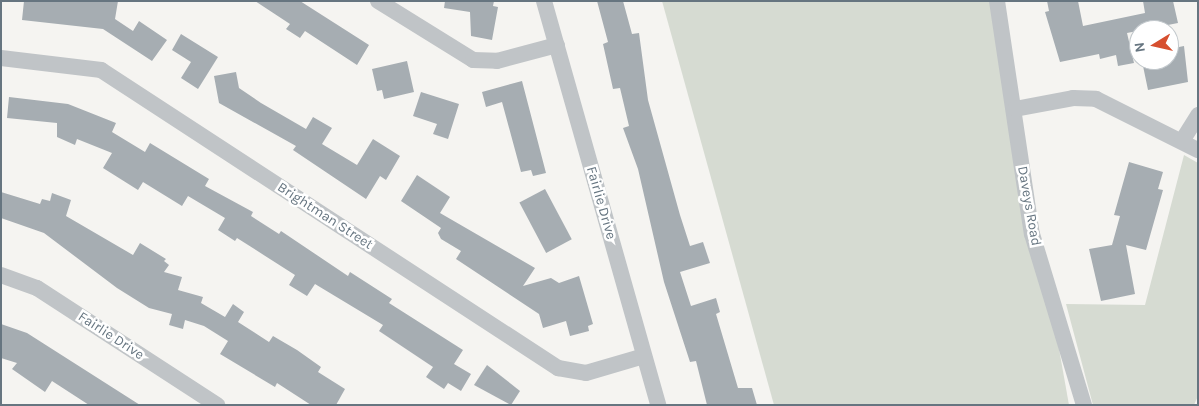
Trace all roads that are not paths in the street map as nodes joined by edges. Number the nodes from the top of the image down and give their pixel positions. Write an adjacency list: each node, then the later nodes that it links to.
1 (378, 1): 4 (street)
2 (544, 1): 4 (street, Fairlie Drive)
3 (997, 1): 6 (street, Daveys Road)
4 (557, 45): 11 (street, Fairlie Drive)
5 (1, 58): 11 (street, Brightman Street)
6 (1014, 109): 8 (street); 14 (street, Daveys Road)
7 (1198, 115): 8 (street)
8 (1182, 141): 9 (street)
9 (1198, 150)
10 (1, 275): 12 (street, Fairlie Drive)
11 (644, 356): 13 (street, Fairlie Drive)
12 (217, 405)
13 (658, 405)
14 (1084, 405)

